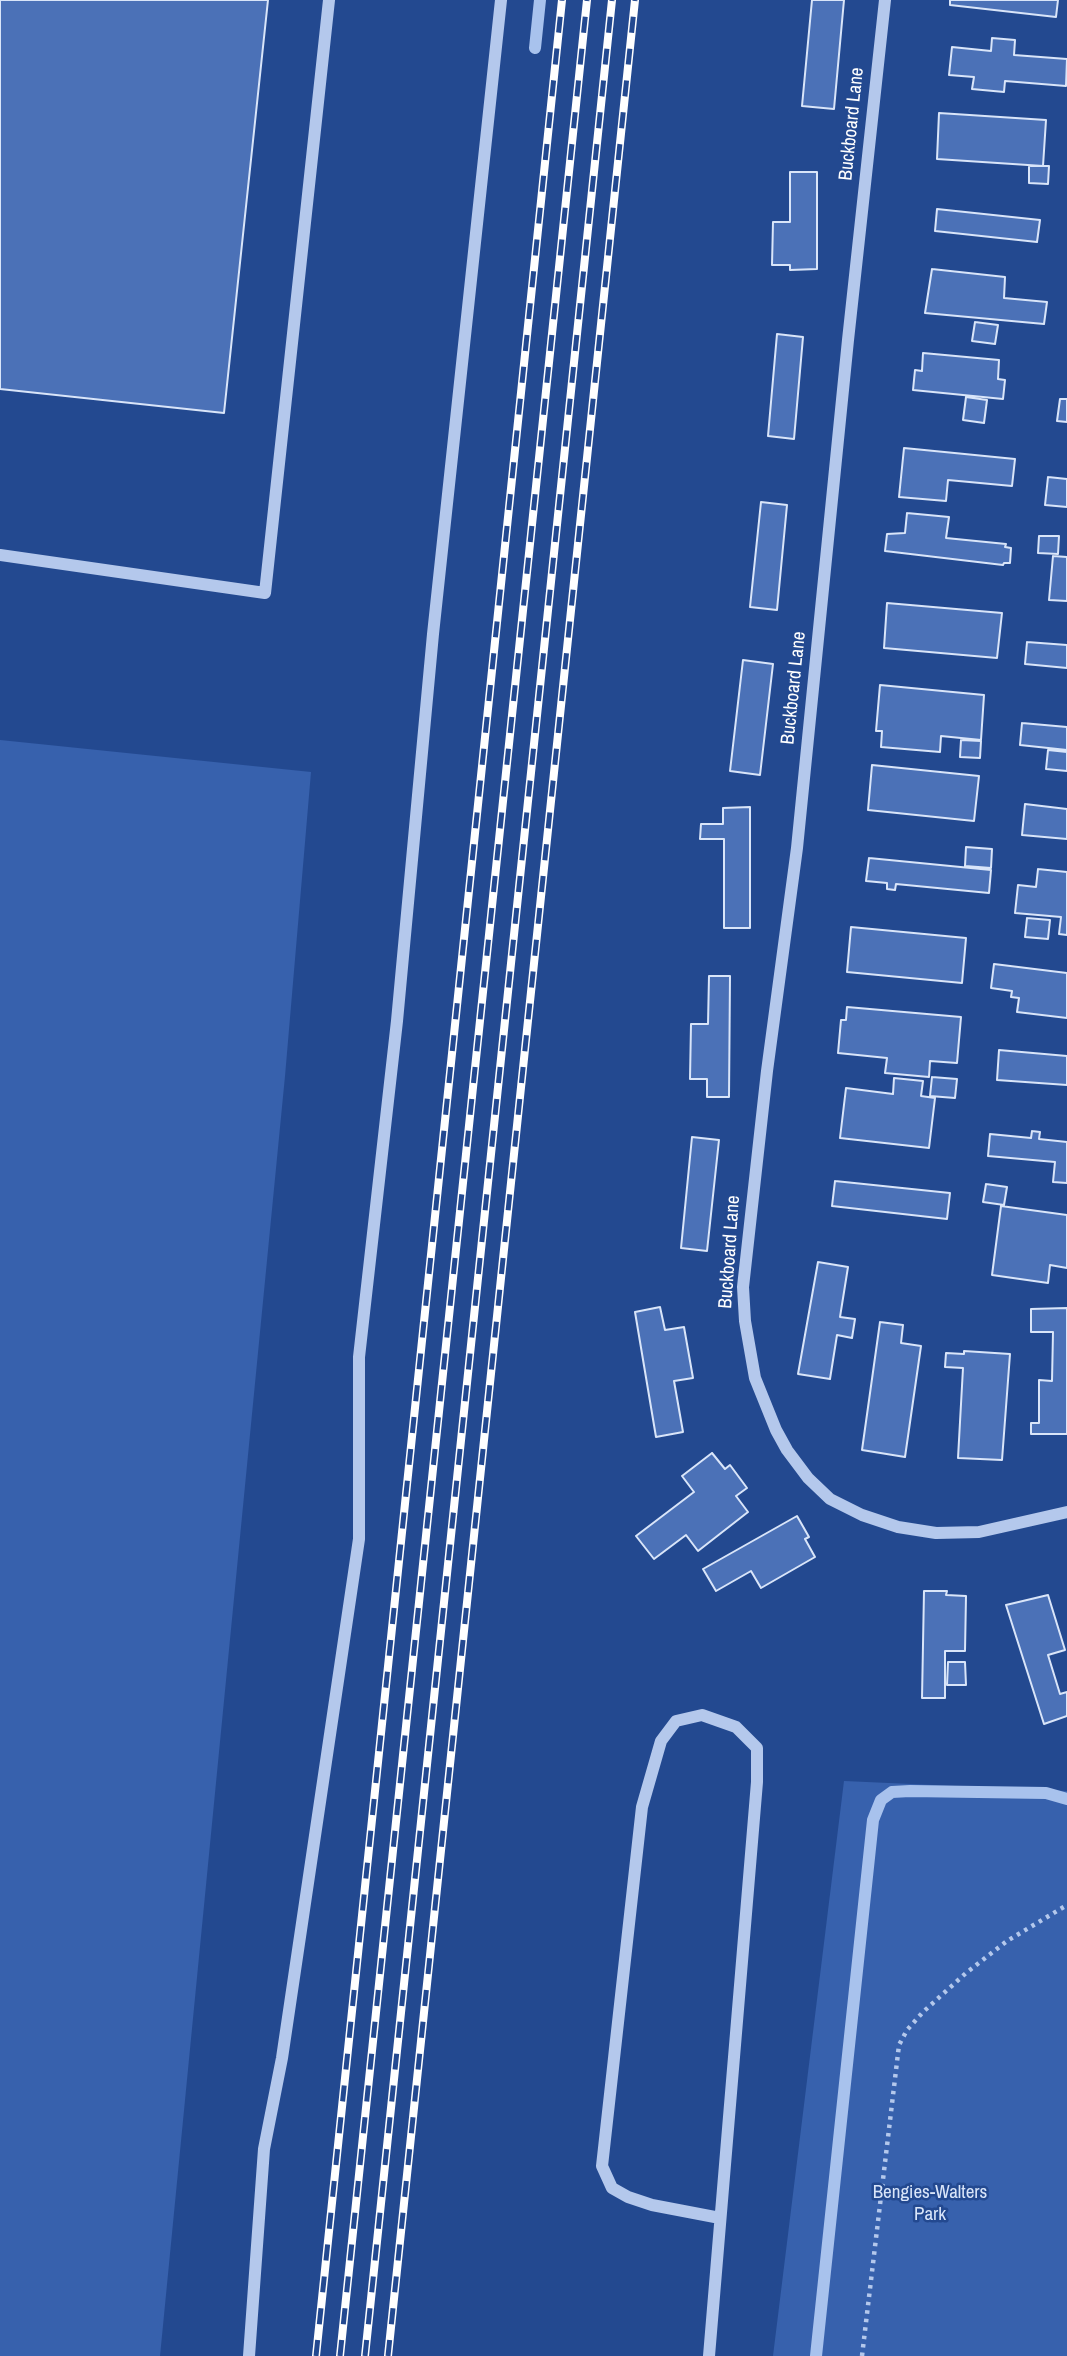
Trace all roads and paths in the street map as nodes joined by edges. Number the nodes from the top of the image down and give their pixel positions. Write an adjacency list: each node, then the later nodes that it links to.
1 (329, 0): 4 (street)
2 (501, 0): 8 (street)
3 (885, 0): 5 (street, Buckboard Lane)
4 (0, 555)
5 (1067, 1512)
6 (1067, 1905): 10 (path)
7 (720, 2218): 7 (street); 9 (street)
8 (249, 2356)
9 (709, 2356)
10 (862, 2356)

